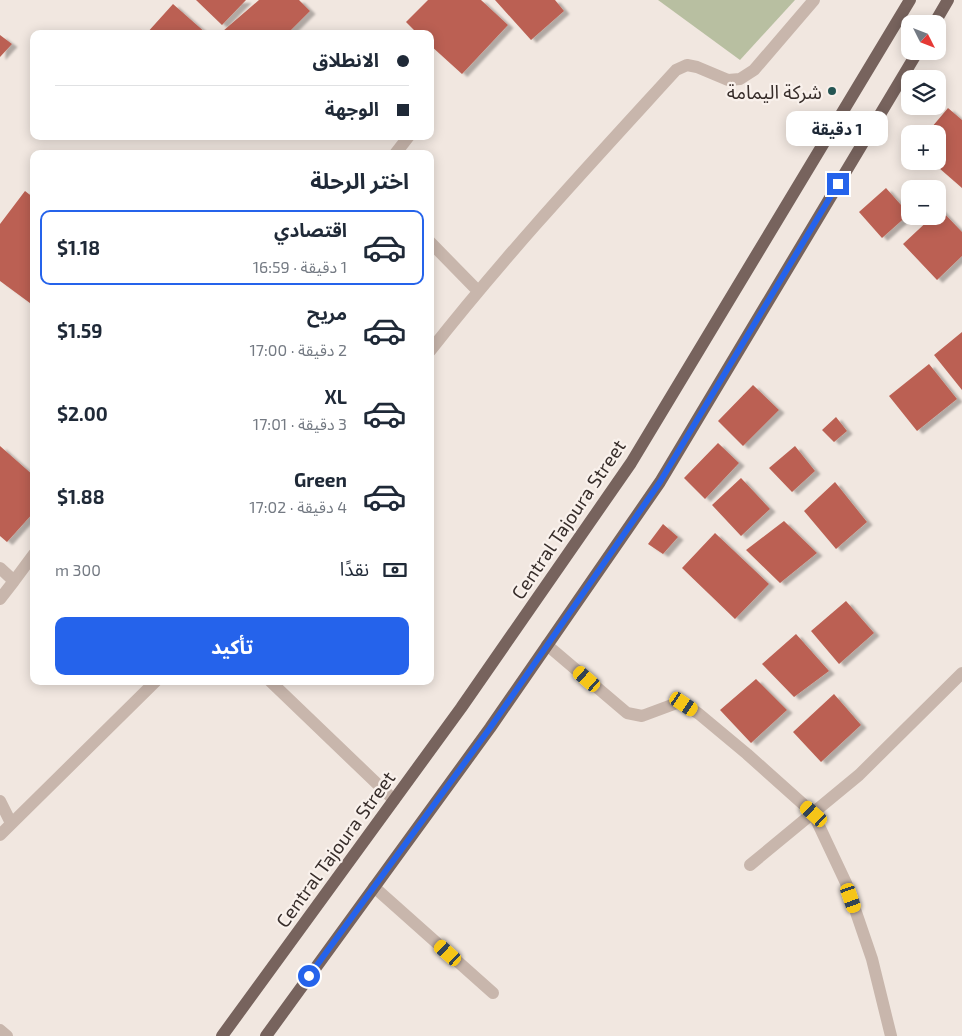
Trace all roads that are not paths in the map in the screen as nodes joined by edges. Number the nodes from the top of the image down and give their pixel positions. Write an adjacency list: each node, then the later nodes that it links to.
1 (814, 0): 9 (street)
2 (910, 0): 19 (main road, Central Tajoura Street)
3 (948, 0): 4 (main road)
4 (939, 15)
5 (913, 60): 15 (main road)
6 (406, 140): 7 (street)
7 (398, 150)
8 (434, 246): 9 (street)
9 (477, 290): 10 (street)
10 (434, 346)
11 (30, 559): 13 (street)
12 (0, 568): 13 (street)
13 (14, 580): 14 (street)
14 (0, 599)
15 (547, 645): 21 (street); 25 (main road)
16 (960, 679): 21 (street)
17 (152, 685): 22 (street)
18 (274, 685): 19 (street)
19 (394, 800): 29 (main road, Central Tajoura Street)
20 (0, 801): 22 (street)
21 (814, 814): 24 (street); 31 (street)
22 (12, 824): 23 (street)
23 (0, 835)
24 (750, 865)
25 (374, 887): 26 (street); 30 (main road)
26 (493, 993)
27 (0, 1030): 28 (street)
28 (7, 1036)
29 (222, 1036)
30 (266, 1036)
31 (891, 1036)

